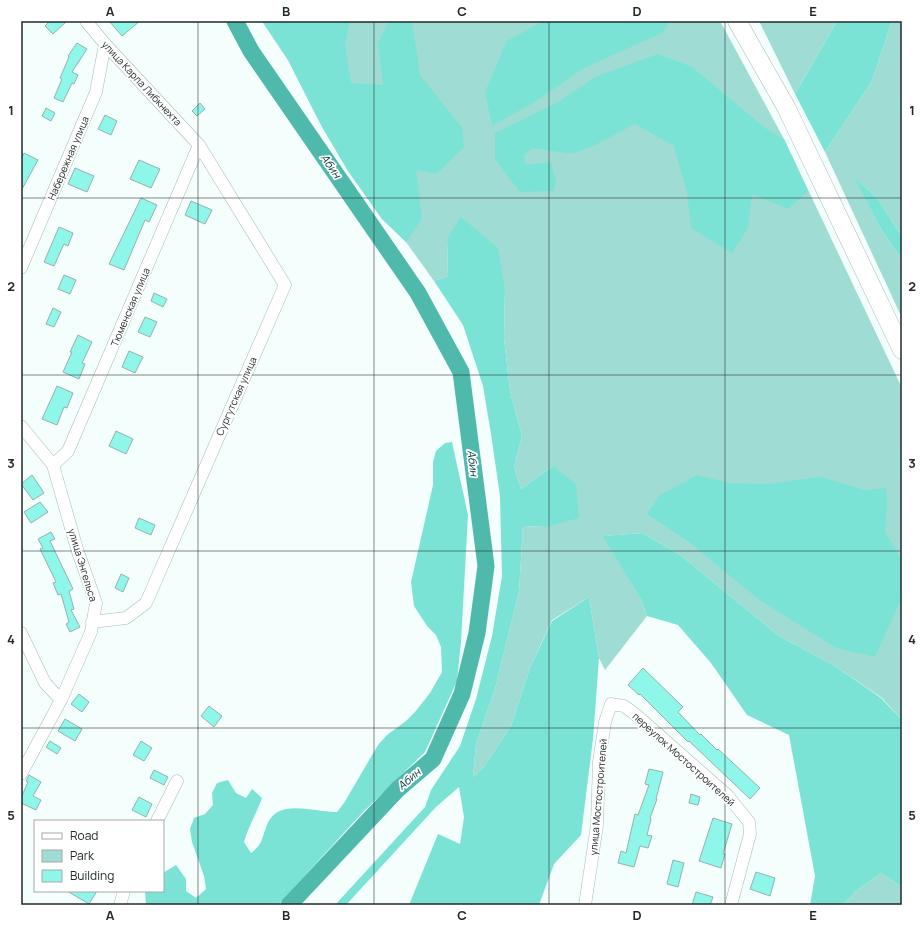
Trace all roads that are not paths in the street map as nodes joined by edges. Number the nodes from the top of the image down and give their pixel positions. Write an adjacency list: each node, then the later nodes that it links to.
1 (86, 21): 3 (street, улица Карла Либкнехта)
2 (737, 21): 6 (highway)
3 (105, 44): 4 (street, улица Карла Либкнехта); 5 (street, Набережная улица)
4 (200, 145): 8 (street, Тюменская улица); 9 (street, Сургутская улица)
5 (21, 268)
6 (902, 350)
7 (21, 426): 8 (street, улица Энгельса)
8 (53, 464): 9 (street, улица Энгельса)
9 (92, 622): 11 (street, улица Энгельса)
10 (21, 633): 11 (street)
11 (61, 700): 13 (street, улица Энгельса)
12 (624, 706): 18 (street, улица Мостостроителей); 19 (street, переулок Мостостроителей)
13 (21, 774)
14 (177, 781): 15 (street)
15 (158, 820)
16 (124, 892): 17 (street)
17 (120, 905)
18 (585, 905)
19 (732, 905)

